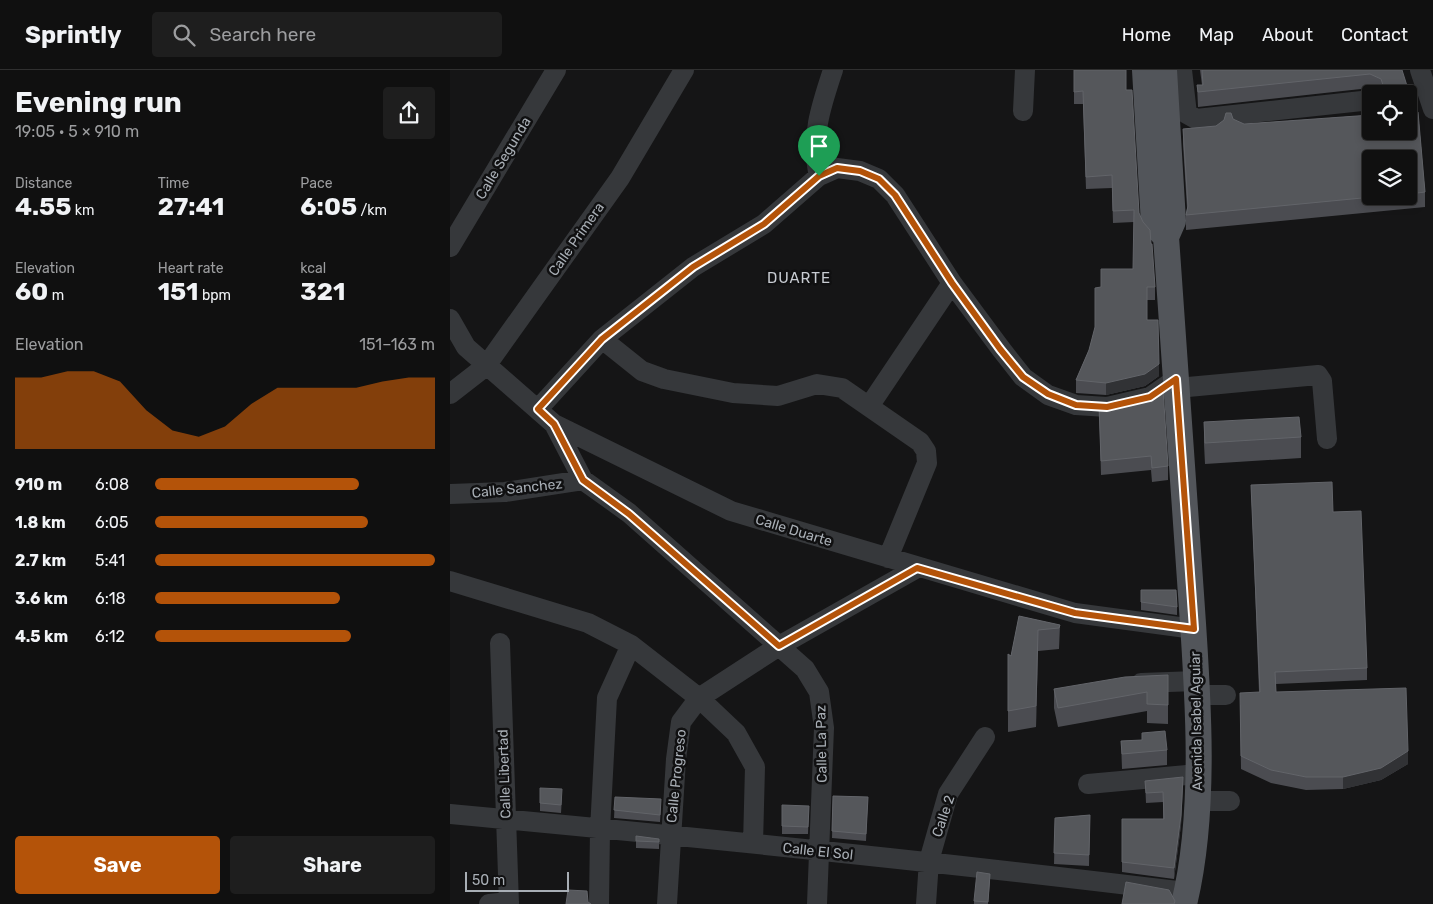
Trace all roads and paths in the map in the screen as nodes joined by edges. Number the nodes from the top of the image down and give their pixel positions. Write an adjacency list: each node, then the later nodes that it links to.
1 (556, 70): 15 (street, Calle Segunda)
2 (684, 70): 20 (street, Calle Primera)
3 (833, 70): 14 (street)
4 (1025, 70): 11 (street)
5 (1144, 70): 13 (main road, Avenida Isabel Aguiar)
6 (1164, 70): 13 (main road, Avenida Isabel Aguiar)
7 (1182, 70): 9 (street)
8 (1420, 70): 10 (street)
9 (1362, 101)
10 (1424, 105)
11 (1023, 111)
12 (1362, 119): 13 (street)
13 (1159, 133): 21 (main road, Avenida Isabel Aguiar)
14 (819, 176): 17 (street); 19 (street)
15 (456, 224): 16 (street, Calle Segunda)
16 (450, 247)
17 (952, 283): 21 (street); 23 (street)
18 (450, 319): 20 (street, Calle Duarte)
19 (602, 339): 23 (street); 24 (street)
20 (486, 366): 22 (street, Calle Primera); 24 (street, Calle Duarte)
21 (1176, 383): 26 (street); 32 (main road, Avenida Isabel Aguiar)
22 (450, 394)
23 (870, 405): 29 (street)
24 (538, 409): 25 (street, Calle Duarte)
25 (554, 424): 27 (street); 29 (street, Calle Duarte)
26 (1327, 439)
27 (583, 480): 28 (street, Calle Sanchez); 35 (street, Calle La Paz)
28 (450, 494)
29 (888, 558): 30 (street, Calle Duarte)
30 (917, 568): 32 (street, Calle Duarte); 35 (street, Calle Progreso)
31 (450, 581): 34 (street)
32 (1194, 629): 37 (main road, Avenida Isabel Aguiar)
33 (500, 643): 46 (street, Calle Libertad)
34 (631, 645): 39 (street); 47 (street)
35 (779, 646): 39 (street, Calle Progreso); 50 (street, Calle La Paz)
36 (1126, 684): 37 (street)
37 (1196, 688): 38 (street); 41 (main road, Avenida Isabel Aguiar)
38 (1226, 695)
39 (700, 698): 48 (street, Calle Progreso); 49 (street)
40 (985, 737): 51 (street, Calle 2)
41 (1198, 774): 42 (street); 43 (main road, Avenida Isabel Aguiar)
42 (1088, 784)
43 (1197, 800): 44 (street); 52 (main road, Avenida Isabel Aguiar)
44 (1230, 800)
45 (450, 814): 46 (street, Calle El Sol)
46 (506, 819): 47 (street, Calle El Sol); 53 (street, Calle Libertad)
47 (600, 830): 48 (street, Calle El Sol); 55 (street)
48 (671, 834): 49 (street, Calle El Sol); 56 (street, Calle Progreso)
49 (753, 844): 50 (street, Calle El Sol)
50 (820, 852): 51 (street, Calle El Sol); 57 (street, Calle La Paz)
51 (930, 861): 52 (street, Calle El Sol); 58 (street, Calle 2)
52 (1185, 898)
53 (509, 903): 54 (street)
54 (488, 904)
55 (599, 904)
56 (667, 904)
57 (817, 904)
58 (926, 904)

